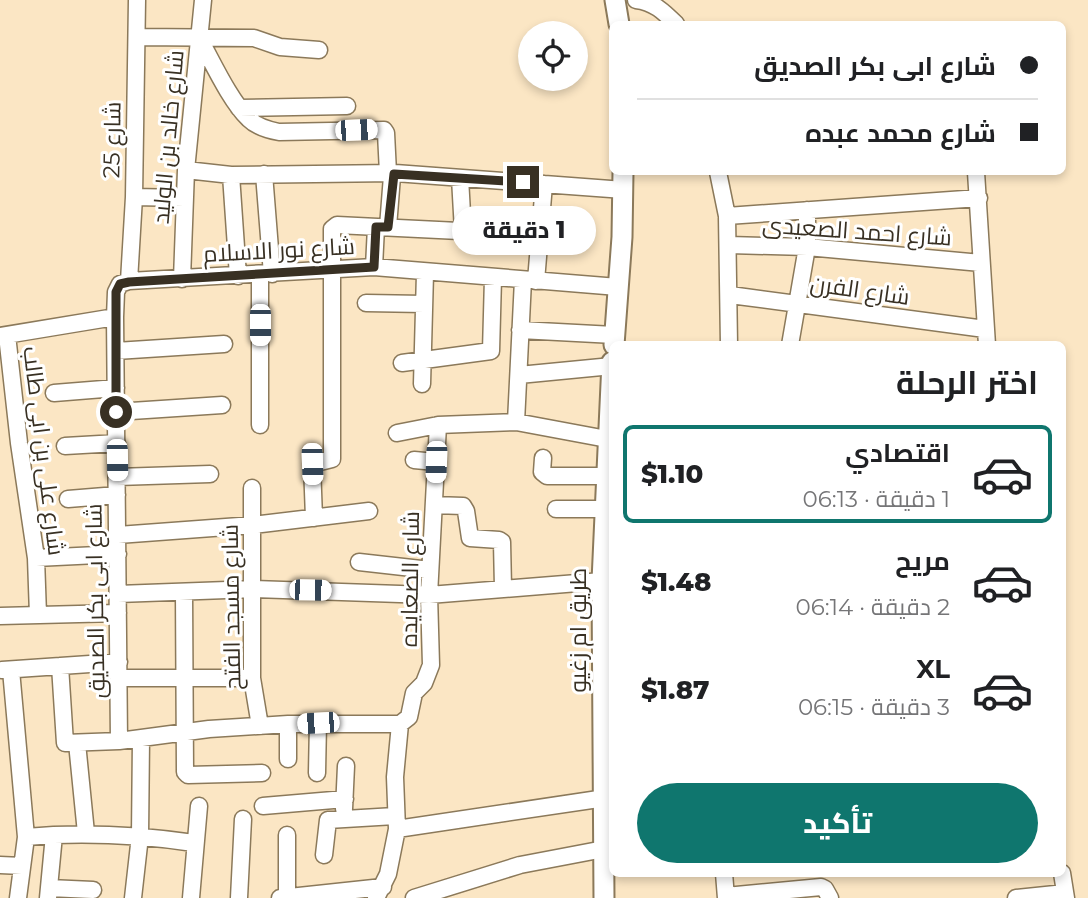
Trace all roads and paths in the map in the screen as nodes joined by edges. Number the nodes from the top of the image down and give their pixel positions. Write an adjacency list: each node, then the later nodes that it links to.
1 (137, 0): 7 (street, شارع 25)
2 (203, 0): 8 (street, شارع خالد بن الوليد)
3 (615, 0): 5 (main road)
4 (636, 0): 6 (street)
5 (618, 21)
6 (673, 21)
7 (137, 37): 8 (street); 21 (street, شارع 25)
8 (199, 38): 9 (street); 11 (street); 12 (street, شارع خالد بن الوليد)
9 (319, 50)
10 (347, 106): 11 (street)
11 (239, 108): 13 (street)
12 (186, 170): 15 (street); 22 (street, شارع خالد بن الوليد)
13 (391, 173): 14 (street); 18 (street); 26 (street)
14 (264, 174): 15 (street); 35 (street)
15 (231, 175): 36 (street)
16 (719, 175): 25 (street)
17 (976, 175): 23 (street)
18 (460, 178): 20 (street); 27 (street)
19 (624, 181): 20 (street); 41 (main road)
20 (544, 184): 28 (street)
21 (134, 197): 22 (street); 40 (street, شارع 25)
22 (184, 198): 38 (street, شارع خالد بن الوليد)
23 (979, 198): 24 (street); 31 (street)
24 (807, 210): 25 (street); 30 (street)
25 (727, 216): 29 (street)
26 (382, 227): 27 (street); 32 (street); 33 (street)
27 (463, 231): 28 (street)
28 (540, 235): 39 (street)
29 (729, 245): 30 (street, شارع احمد الصعيدى); 42 (street)
30 (807, 247): 31 (street, شارع احمد الصعيدى); 45 (street)
31 (981, 263): 49 (street)
32 (374, 267): 33 (street, شارع نور الاسلام); 34 (street, شارع نور الاسلام)
33 (330, 270): 35 (street, شارع نور الاسلام); 85 (street)
34 (425, 273): 37 (street, شارع نور الاسلام); 44 (street)
35 (266, 274): 36 (street, شارع نور الاسلام); 66 (street)
36 (238, 276): 38 (street, شارع نور الاسلام)
37 (492, 278): 39 (street, شارع نور الاسلام); 55 (street)
38 (182, 279): 40 (street, شارع نور الاسلام)
39 (529, 280): 41 (street, شارع نور الاسلام); 47 (street)
40 (129, 282): 46 (street, شارع ابى بكر الصديق)
41 (618, 287): 50 (main road)
42 (730, 295): 45 (street, شارع الفرن); 51 (street)
43 (366, 303): 44 (street)
44 (424, 304): 55 (street)
45 (797, 304): 49 (street, شارع الفرن); 52 (street)
46 (116, 317): 48 (street); 54 (street, شارع ابى بكر الصديق)
47 (520, 330): 50 (street); 58 (street)
48 (4, 335): 90 (street, شارع على بن ابى طالب)
49 (986, 337)
50 (614, 340)
51 (729, 341)
52 (791, 341)
53 (224, 344): 54 (street)
54 (116, 351): 60 (street, شارع ابى بكر الصديق)
55 (423, 360): 56 (street); 59 (street)
56 (402, 363)
57 (609, 364): 58 (street)
58 (519, 375): 65 (street)
59 (422, 384)
60 (116, 388): 61 (street); 64 (street, شارع ابى بكر الصديق)
61 (54, 393)
62 (222, 405): 64 (street)
63 (609, 409): 69 (main road, طريق ام زغيو)
64 (116, 412): 70 (street, شارع ابى بكر الصديق)
65 (516, 422): 67 (street); 69 (street)
66 (261, 425)
67 (438, 425): 68 (street); 74 (street, شارع الصعايده)
68 (397, 433)
69 (607, 439): 77 (main road, طريق ام زغيو)
70 (117, 443): 71 (street); 76 (street, شارع ابى بكر الصديق)
71 (65, 446)
72 (543, 458): 77 (street)
73 (414, 460): 74 (street)
74 (436, 462): 81 (street, شارع الصعايده)
75 (210, 474): 76 (street)
76 (117, 477): 79 (street, شارع ابى بكر الصديق)
77 (608, 478): 83 (main road, طريق ام زغيو)
78 (252, 488): 86 (street, شارع مسجد الفتح)
79 (117, 495): 80 (street); 87 (street, شارع ابى بكر الصديق)
80 (68, 499)
81 (434, 505): 92 (street, شارع الصعايده); 95 (street)
82 (555, 509): 83 (street)
83 (605, 509): 88 (main road, طريق ام زغيو)
84 (369, 512): 85 (street)
85 (314, 518): 86 (street)
86 (253, 525): 87 (street); 94 (street, شارع مسجد الفتح)
87 (118, 535): 89 (street, شارع ابى بكر الصديق)
88 (608, 551): 93 (main road, طريق ام زغيو)
89 (118, 554): 90 (street); 97 (street, شارع ابى بكر الصديق)
90 (36, 558): 101 (street, شارع على بن ابى طالب)
91 (359, 562): 92 (street)
92 (430, 570): 98 (street, شارع الصعايده)
93 (603, 581): 95 (street); 99 (main road, طريق ام زغيو)
94 (254, 589): 96 (street); 98 (street); 108 (street, شارع مسجد الفتح)
95 (503, 589): 98 (street)
96 (184, 593): 97 (street); 107 (street)
97 (118, 594): 100 (street, شارع ابى بكر الصديق)
98 (429, 595): 112 (street, شارع الصعايده)
99 (608, 608): 103 (main road, طريق ام زغيو)
100 (118, 613): 101 (street); 106 (street, شارع ابى بكر الصديق)
101 (38, 615): 102 (street)
102 (0, 616)
103 (608, 659): 114 (main road, طريق ام زغيو)
104 (60, 666): 105 (street); 106 (street); 118 (street)
105 (5, 670): 109 (street)
106 (119, 670): 107 (street); 117 (street, شارع ابى بكر الصديق)
107 (183, 678): 108 (street); 115 (street)
108 (253, 678): 113 (street, شارع مسجد الفتح)
109 (7, 708): 134 (street)
110 (318, 723): 111 (street); 112 (street); 122 (street)
111 (288, 724): 113 (street); 119 (street)
112 (400, 724): 129 (street)
113 (260, 726): 115 (street)
114 (608, 727): 123 (main road, طريق ام زغيو)
115 (184, 734): 116 (street); 121 (street)
116 (141, 739): 117 (street); 132 (street)
117 (119, 741): 118 (street)
118 (72, 743): 130 (street)
119 (288, 759)
120 (346, 766): 124 (street)
121 (262, 773)
122 (317, 773)
123 (608, 797): 129 (street); 136 (main road, طريق ام زغيو)
124 (345, 799): 126 (street); 127 (street)
125 (199, 806): 135 (street)
126 (263, 806)
127 (344, 818): 129 (street); 137 (street)
128 (243, 819): 151 (street)
129 (396, 822): 144 (street)
130 (86, 834): 131 (street); 132 (street)
131 (54, 835): 134 (street); 143 (street)
132 (140, 835): 135 (street); 149 (street)
133 (287, 835): 146 (street)
134 (26, 837): 139 (street)
135 (194, 843): 150 (street)
136 (607, 853): 152 (street); 153 (main road, طريق ام زغيو)
137 (324, 855)
138 (0, 865): 139 (street)
139 (22, 866): 148 (street)
140 (724, 877): 147 (street)
141 (1063, 877): 145 (street)
142 (93, 890): 143 (street)
143 (48, 893)
144 (379, 893): 146 (street)
145 (1066, 895): 155 (street)
146 (284, 897)
147 (726, 897): 154 (street)
148 (19, 898)
149 (133, 898)
150 (191, 898)
151 (239, 898)
152 (414, 898)
153 (604, 898)
154 (830, 898)
155 (1016, 898)

